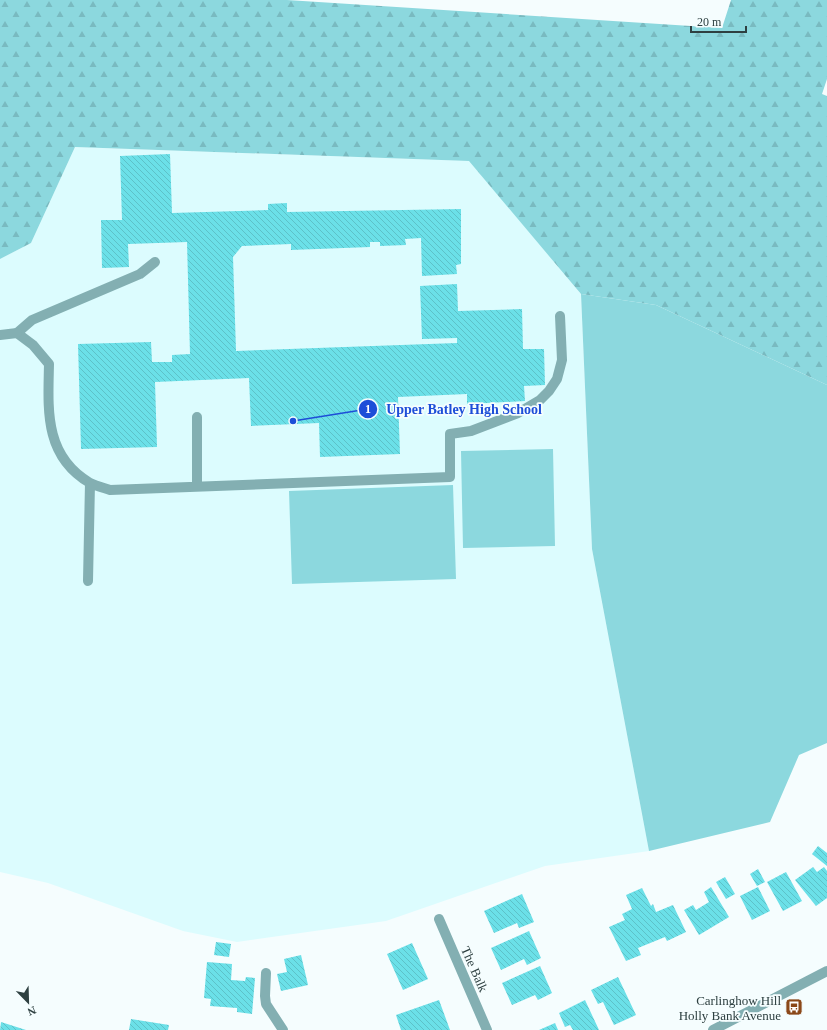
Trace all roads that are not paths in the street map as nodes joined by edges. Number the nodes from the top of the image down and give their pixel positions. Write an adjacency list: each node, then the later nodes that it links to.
1 (155, 262): 3 (street)
2 (560, 316): 7 (street)
3 (17, 333): 4 (street); 6 (street)
4 (0, 335)
5 (197, 417): 7 (street)
6 (90, 483): 7 (street); 8 (street)
7 (197, 486)
8 (88, 581)
9 (439, 919): 13 (street, The Balk)
10 (827, 971): 14 (street)
11 (266, 973): 12 (street)
12 (283, 1030)
13 (487, 1030)
14 (713, 1030)

